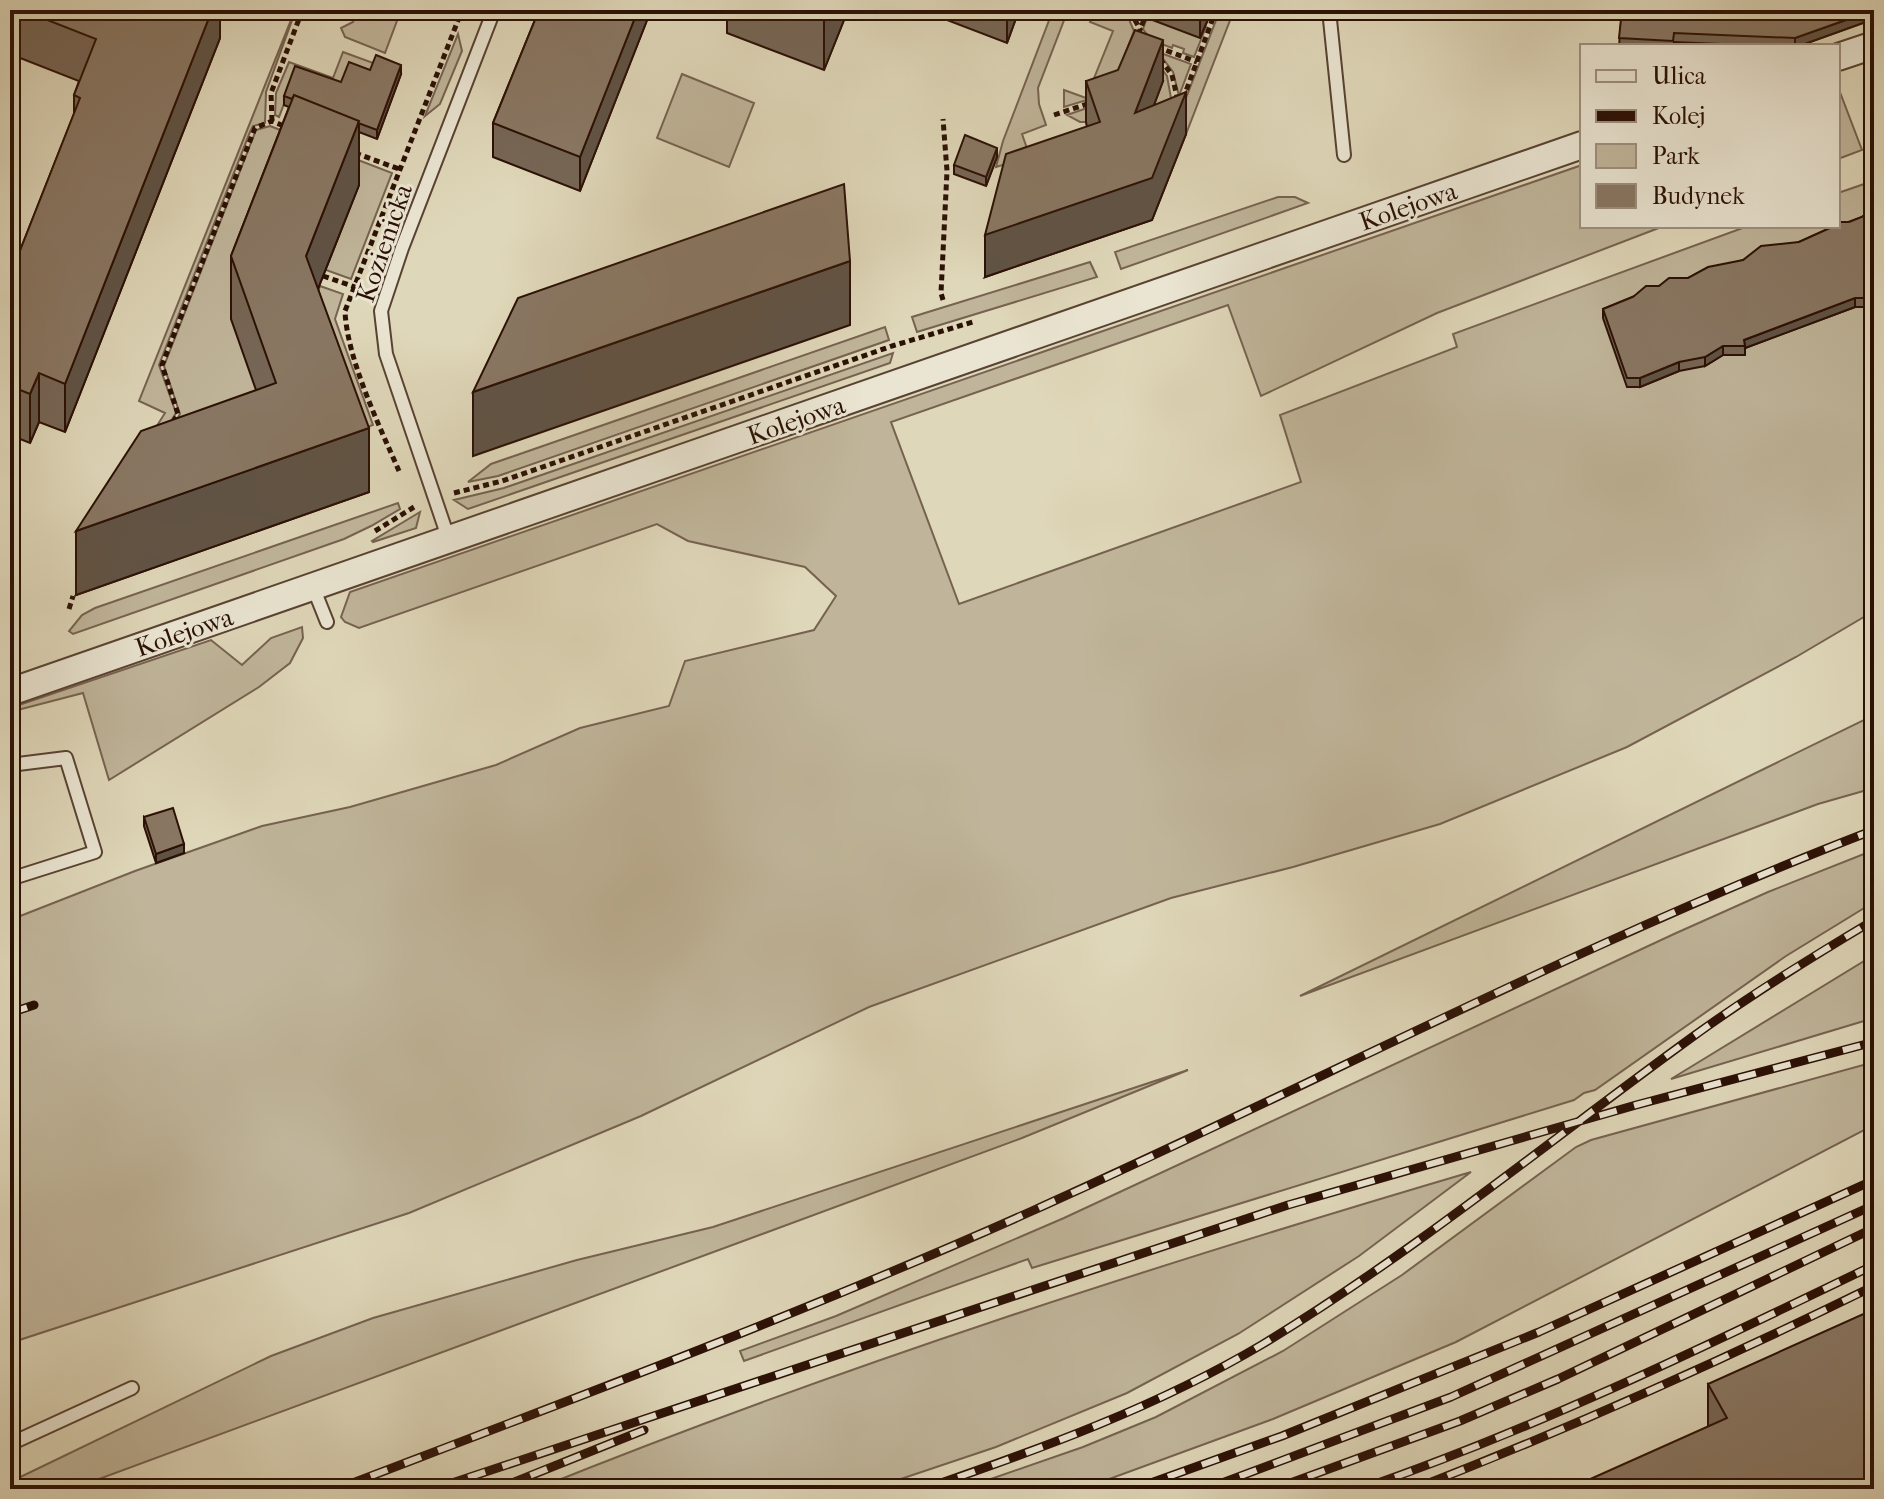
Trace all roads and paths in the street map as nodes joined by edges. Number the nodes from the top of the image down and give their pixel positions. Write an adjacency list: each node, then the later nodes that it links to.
1 (369, 10): 17 (path)
2 (462, 10): 20 (path)
3 (494, 10): 26 (lane, Kozienicka)
4 (1216, 10): 13 (path)
5 (1329, 10): 21 (lane)
6 (1130, 11): 8 (path)
7 (1145, 17): 8 (path)
8 (1140, 29): 9 (path); 10 (path)
9 (1145, 37)
10 (1135, 43)
11 (1874, 45): 12 (street)
12 (1840, 56)
13 (1197, 62): 13 (path)
14 (1103, 99): 15 (path)
15 (1054, 115)
16 (943, 119): 24 (path)
17 (272, 121): 18 (path); 25 (path)
18 (301, 132)
19 (1580, 146): 26 (street, Kolejowa)
20 (343, 148)
21 (1344, 155)
22 (323, 276): 23 (path)
23 (355, 287)
24 (943, 300)
25 (170, 426)
26 (449, 540): 27 (street, Kolejowa)
27 (313, 587): 30 (lane); 31 (street, Kolejowa)
28 (73, 596): 29 (path)
29 (69, 609)
30 (327, 622)
31 (10, 692)
32 (10, 765): 33 (lane)
33 (10, 879)
34 (132, 1388): 35 (lane)
35 (10, 1444)

